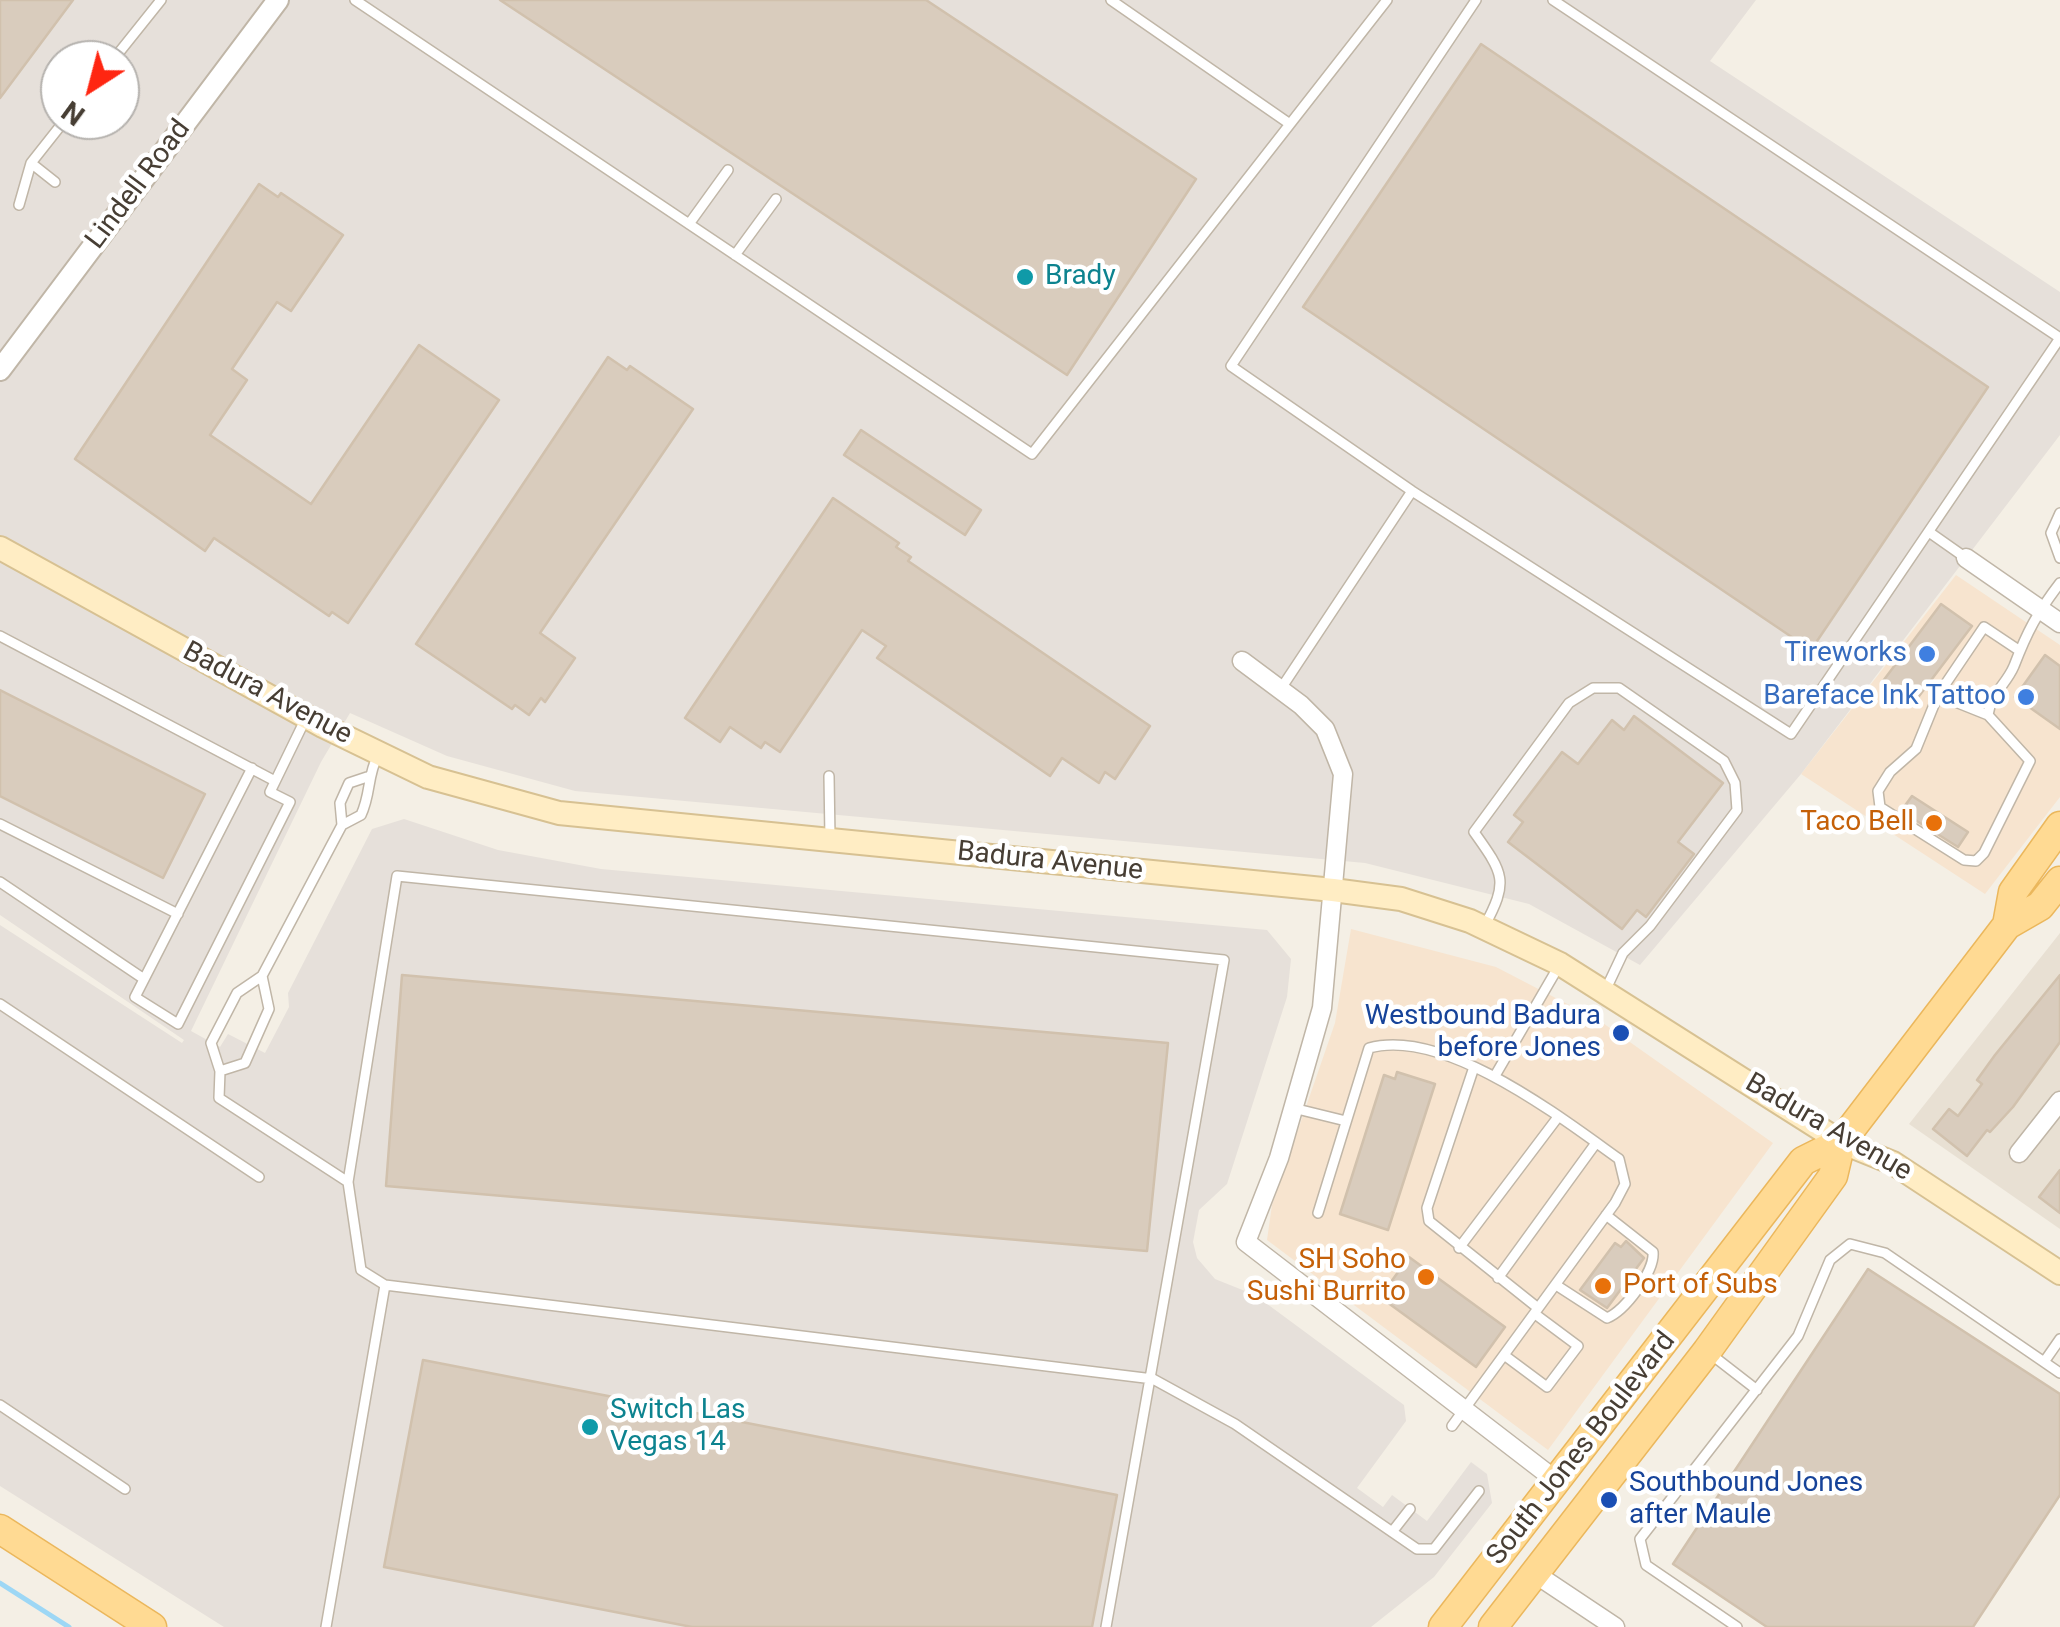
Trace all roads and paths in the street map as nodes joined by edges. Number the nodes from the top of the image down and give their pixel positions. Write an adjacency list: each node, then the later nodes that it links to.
1 (160, 0): 8 (lane)
2 (278, 0): 19 (street, Lindell Road)
3 (1386, 0): 9 (lane)
4 (1476, 0): 20 (lane)
5 (1553, 0): 18 (lane)
6 (1113, 1): 9 (lane)
7 (363, 2): 16 (lane)
8 (129, 40)
9 (1287, 122): 17 (lane)
10 (49, 140): 11 (lane)
11 (30, 163): 13 (lane); 15 (lane)
12 (728, 170): 16 (lane)
13 (55, 182)
14 (776, 199): 17 (lane)
15 (19, 205)
16 (689, 224): 17 (lane)
17 (736, 255)
18 (2060, 338): 22 (lane)
19 (0, 370)
20 (1412, 491): 22 (lane); 32 (lane)
21 (2060, 514): 25 (lane)
22 (1928, 532): 24 (lane)
23 (0, 548): 35 (main road, Badura Avenue)
24 (1966, 558): 27 (street)
25 (2060, 558)
26 (2060, 583): 27 (lane)
27 (2040, 610): 28 (street); 30 (lane)
28 (2060, 623)
29 (0, 636): 37 (lane)
30 (2017, 649): 33 (lane); 34 (lane)
31 (1242, 662): 32 (street)
32 (1280, 690): 47 (street)
33 (1938, 696): 34 (lane); 34 (lane)
34 (1988, 714)
35 (306, 717): 36 (main road, Badura Avenue); 40 (lane)
36 (379, 753): 39 (lane); 44 (main road, Badura Avenue)
37 (252, 768): 40 (lane); 48 (lane)
38 (830, 776): 44 (lane)
39 (367, 777): 42 (lane); 42 (lane)
40 (275, 780): 53 (lane)
41 (0, 824): 48 (lane)
42 (342, 824): 52 (lane)
43 (2060, 826): 49 (main road, South Jones Boulevard)
44 (830, 840): 47 (main road, Badura Avenue)
45 (2060, 881): 49 (main road, South Jones Boulevard)
46 (0, 882): 53 (lane)
47 (1333, 890): 50 (main road, Badura Avenue); 60 (street)
48 (178, 914): 53 (lane)
49 (2007, 925): 63 (main road, South Jones Boulevard)
50 (1484, 927): 51 (main road, Badura Avenue); 54 (lane)
51 (1560, 964): 54 (main road, Badura Avenue); 58 (lane)
52 (262, 976): 57 (lane); 57 (lane)
53 (144, 979)
54 (1605, 991): 63 (main road, Badura Avenue)
55 (0, 1004): 66 (lane)
56 (1474, 1067): 58 (lane); 62 (lane); 70 (lane)
57 (220, 1071): 67 (lane)
58 (1496, 1074): 61 (lane)
59 (2060, 1101): 65 (street)
60 (1294, 1108): 62 (lane); 84 (street)
61 (1558, 1117): 64 (lane); 70 (lane)
62 (1346, 1121): 68 (lane)
63 (1841, 1142): 71 (main road, Badura Avenue); 77 (main road, South Jones Boulevard); 86 (main road, South Jones Boulevard)
64 (1596, 1143): 69 (lane); 72 (lane)
65 (2019, 1153)
66 (259, 1177)
67 (348, 1182): 74 (lane); 81 (lane)
68 (1318, 1213)
69 (1606, 1215): 73 (lane); 73 (lane)
70 (1459, 1248): 72 (lane)
71 (2060, 1274)
72 (1498, 1278): 75 (lane)
73 (1556, 1285): 75 (lane)
74 (385, 1286): 81 (lane); 96 (lane)
75 (1536, 1311): 78 (lane); 78 (lane)
76 (2060, 1339): 79 (lane)
77 (1707, 1351): 82 (lane); 94 (main road, South Jones Boulevard)
78 (1504, 1355): 84 (lane)
79 (2044, 1362): 80 (lane); 82 (lane)
80 (2060, 1373)
81 (1154, 1378): 91 (lane); 97 (lane)
82 (1758, 1390): 101 (lane)
83 (0, 1405): 87 (lane)
84 (1464, 1410): 85 (lane); 86 (street)
85 (1452, 1426)
86 (1558, 1482): 98 (main road, South Jones Boulevard)
87 (125, 1488)
88 (1478, 1490): 93 (lane)
89 (1375, 1502): 91 (lane)
90 (1410, 1509): 93 (lane)
91 (1366, 1514): 93 (lane)
92 (0, 1529): 95 (main road)
93 (1392, 1532)
94 (1534, 1573): 99 (main road, South Jones Boulevard); 100 (street)
95 (152, 1627)
96 (326, 1627)
97 (1106, 1627)
98 (1444, 1627)
99 (1493, 1627)
100 (1615, 1627)
101 (1737, 1627)

